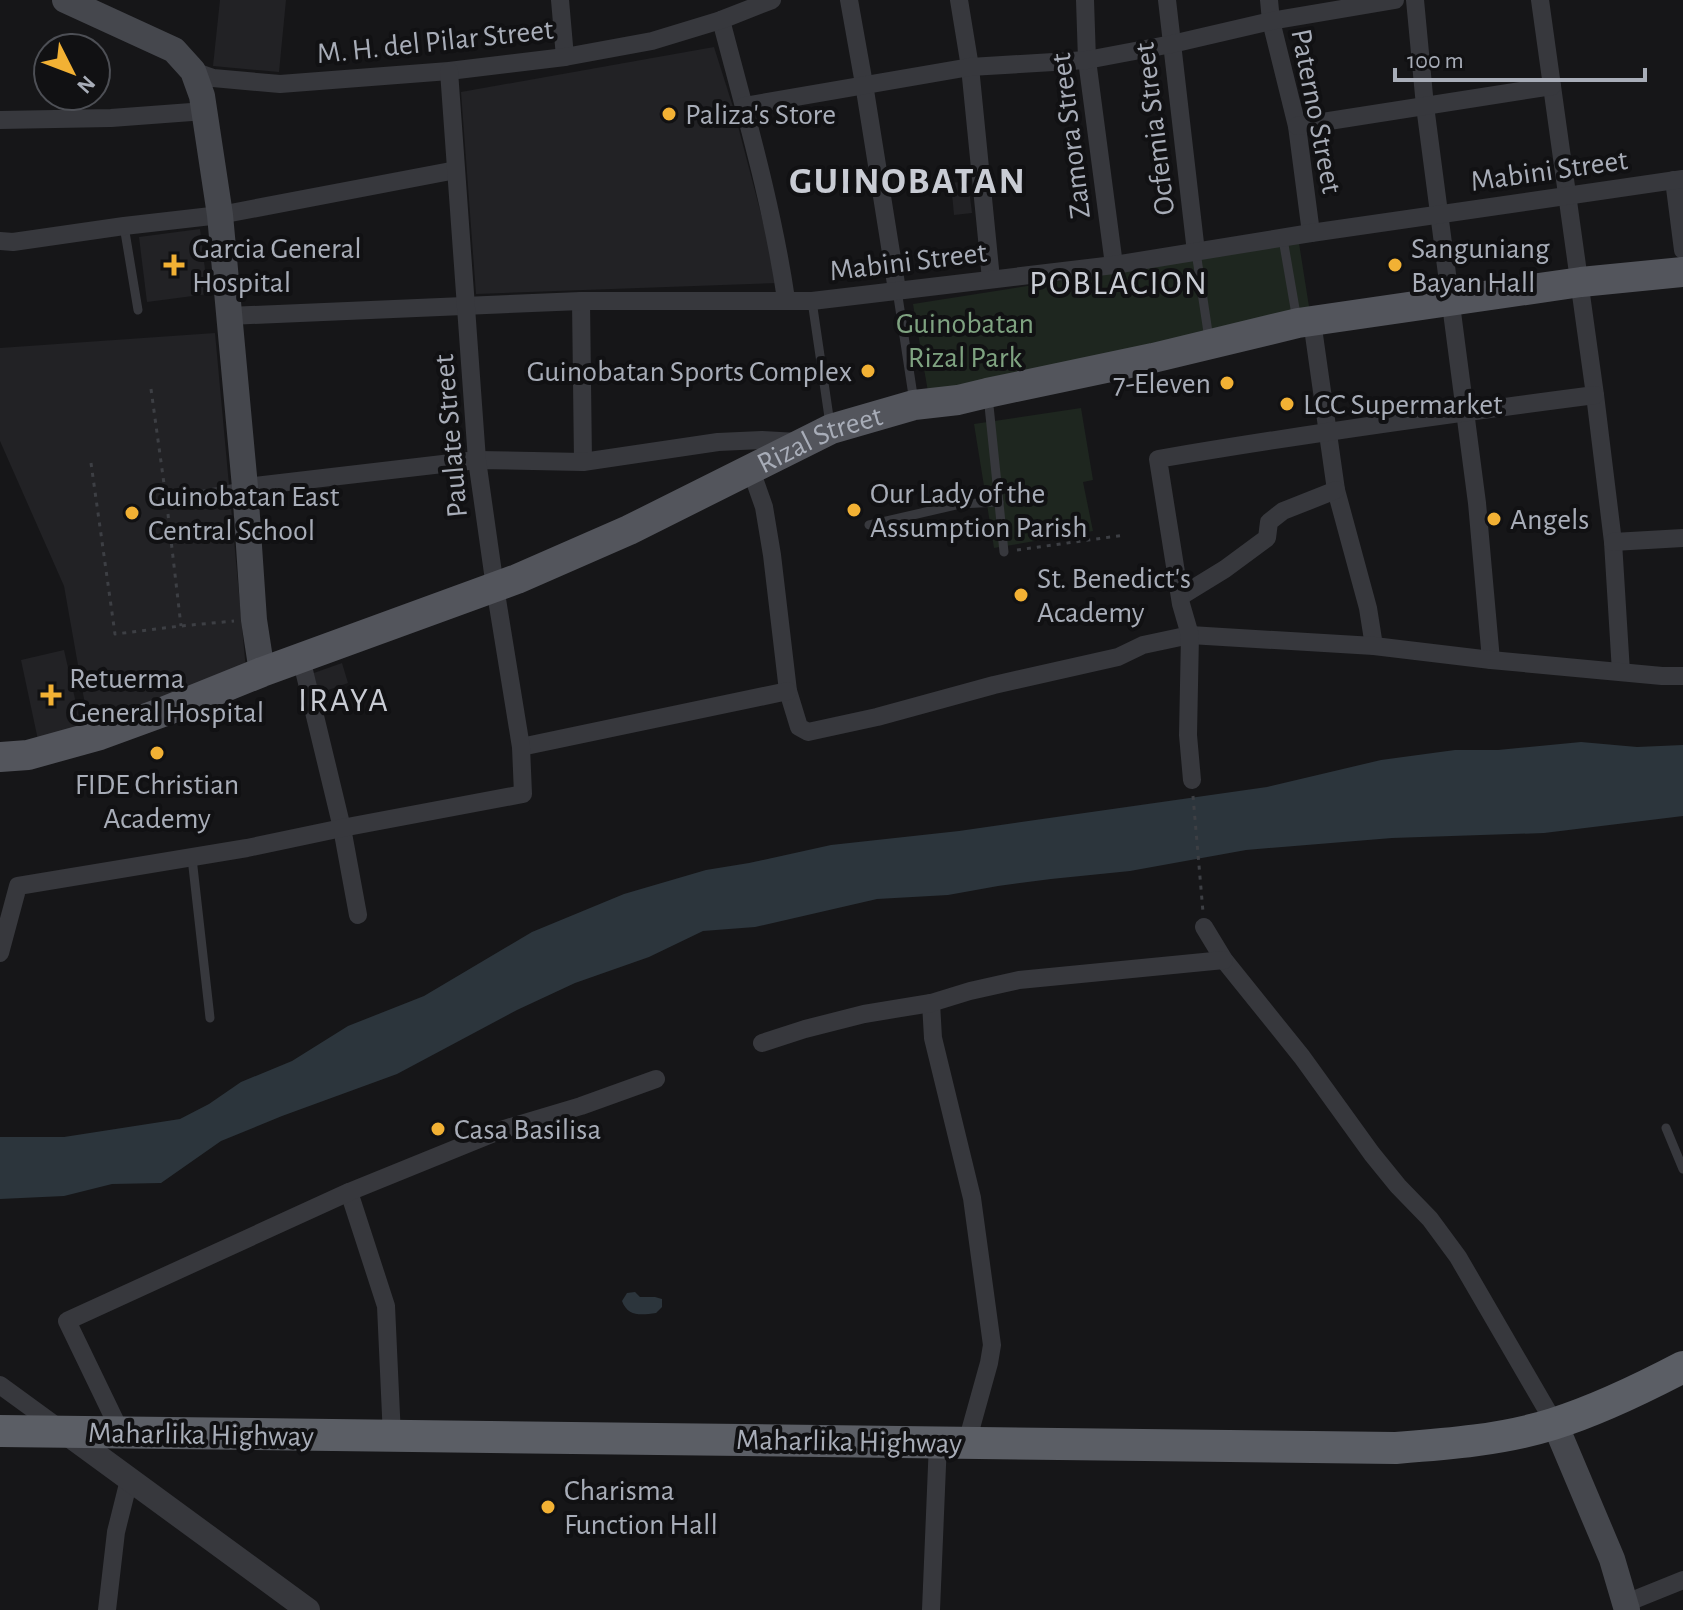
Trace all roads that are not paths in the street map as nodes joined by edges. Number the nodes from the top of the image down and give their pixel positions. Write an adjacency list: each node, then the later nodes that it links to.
1 (65, 0): 18 (main road)
2 (560, 0): 15 (street)
3 (772, 0): 12 (street, M. H. del Pilar Street)
4 (849, 0): 20 (street)
5 (959, 0): 17 (street)
6 (1085, 0): 16 (street, Zamora Street)
7 (1167, 0): 14 (street, Ocfemia Street)
8 (1269, 0): 13 (street, Paterno Street)
9 (1395, 0): 13 (street)
10 (1415, 0): 23 (street)
11 (1540, 0): 21 (street)
12 (721, 20): 15 (street, M. H. del Pilar Street); 22 (street)
13 (1271, 21): 14 (street); 26 (street, Paterno Street)
14 (1172, 44): 16 (street); 37 (street, Ocfemia Street)
15 (565, 57): 19 (street, M. H. del Pilar Street)
16 (1087, 60): 17 (street); 38 (street, Zamora Street)
17 (970, 67): 20 (street); 40 (street)
18 (193, 71): 19 (street, M. H. del Pilar Street); 24 (main road)
19 (449, 71): 27 (street, Paulate Street)
20 (864, 84): 22 (street); 42 (street)
21 (1552, 86): 23 (street); 29 (street)
22 (744, 106): 43 (street)
23 (1425, 106): 26 (street); 30 (street)
24 (205, 111): 25 (street); 31 (main road)
25 (0, 120)
26 (1297, 126): 33 (street, Paterno Street)
27 (456, 170): 31 (street); 47 (street, Paulate Street)
28 (1678, 179): 29 (street, Mabini Street); 36 (street)
29 (1569, 196): 30 (street, Mabini Street); 41 (street)
30 (1440, 214): 33 (street, Mabini Street); 46 (street)
31 (220, 215): 32 (street); 49 (main road)
32 (124, 226): 35 (street); 48 (lane)
33 (1311, 233): 34 (street, Mabini Street)
34 (1283, 239): 37 (street, Mabini Street); 50 (lane)
35 (0, 241)
36 (1683, 250)
37 (1196, 252): 38 (street, Mabini Street); 51 (lane)
38 (1114, 265): 40 (street, Mabini Street)
39 (1683, 272): 41 (main road, Rizal Street)
40 (991, 279): 42 (street, Mabini Street)
41 (1581, 282): 46 (main road, Rizal Street); 53 (street)
42 (897, 290): 45 (street, Mabini Street); 54 (lane)
43 (786, 299): 44 (street, Mabini Street); 45 (street, Mabini Street)
44 (581, 301): 47 (street, Mabini Street); 60 (street)
45 (812, 301): 56 (lane)
46 (1450, 301): 50 (main road, Rizal Street); 55 (street)
47 (467, 306): 49 (street, Mabini Street); 59 (street, Paulate Street)
48 (138, 310)
49 (229, 316): 62 (main road)
50 (1305, 322): 51 (main road, Rizal Street); 57 (street)
51 (1209, 343): 52 (main road, Rizal Street)
52 (987, 393): 54 (main road, Rizal Street); 65 (lane)
53 (1595, 395): 55 (street); 68 (street)
54 (914, 405): 56 (main road, Rizal Street)
55 (1466, 412): 57 (street); 75 (street)
56 (831, 429): 58 (main road, Rizal Street)
57 (1327, 432): 63 (street); 71 (street)
58 (800, 443): 60 (street); 61 (main road, Rizal Street)
59 (477, 460): 60 (street); 62 (street); 70 (street, Paulate Street)
60 (583, 462)
61 (751, 470): 70 (main road, Rizal Street); 79 (street)
62 (245, 487): 64 (lane); 76 (main road)
63 (1336, 490): 71 (street); 73 (street)
64 (166, 501)
65 (999, 502): 66 (lane); 69 (lane)
66 (869, 525)
67 (1683, 538): 68 (street)
68 (1613, 542): 77 (street)
69 (1004, 552)
70 (495, 587): 74 (main road, Rizal Street); 80 (street, Paulate Street)
71 (1181, 596): 72 (street)
72 (1190, 635): 73 (street); 79 (street); 82 (street)
73 (1374, 646): 75 (street)
74 (301, 658): 76 (main road, Rizal Street); 83 (street)
75 (1491, 660): 77 (street)
76 (262, 672): 81 (main road, Rizal Street)
77 (1621, 672): 78 (street)
78 (1683, 676)
79 (788, 691): 80 (street)
80 (521, 747): 83 (street, Paulate Street)
81 (0, 757)
82 (1192, 780)
83 (342, 828): 84 (street); 85 (street)
84 (192, 858): 87 (street); 90 (lane)
85 (358, 915)
86 (1204, 927): 88 (street)
87 (0, 953)
88 (1224, 960): 89 (street); 98 (street)
89 (931, 1003): 91 (street); 103 (street)
90 (210, 1018)
91 (762, 1043)
92 (656, 1079): 95 (street)
93 (1666, 1128): 94 (lane)
94 (1683, 1169)
95 (349, 1192): 101 (street); 102 (street)
96 (1683, 1367): 98 (highway, Maharlika Highway)
97 (0, 1385): 100 (street)
98 (1555, 1424): 103 (highway, Maharlika Highway); 106 (main road)
99 (0, 1431): 100 (highway, Maharlika Highway)
100 (65, 1432): 101 (highway, Maharlika Highway); 104 (street)
101 (121, 1433): 102 (highway, Maharlika Highway)
102 (392, 1437): 103 (highway, Maharlika Highway)
103 (952, 1442): 109 (street)
104 (129, 1480): 107 (street); 108 (street)
105 (1683, 1580): 106 (street)
106 (1626, 1606)
107 (107, 1610)
108 (308, 1610)
109 (931, 1610)

